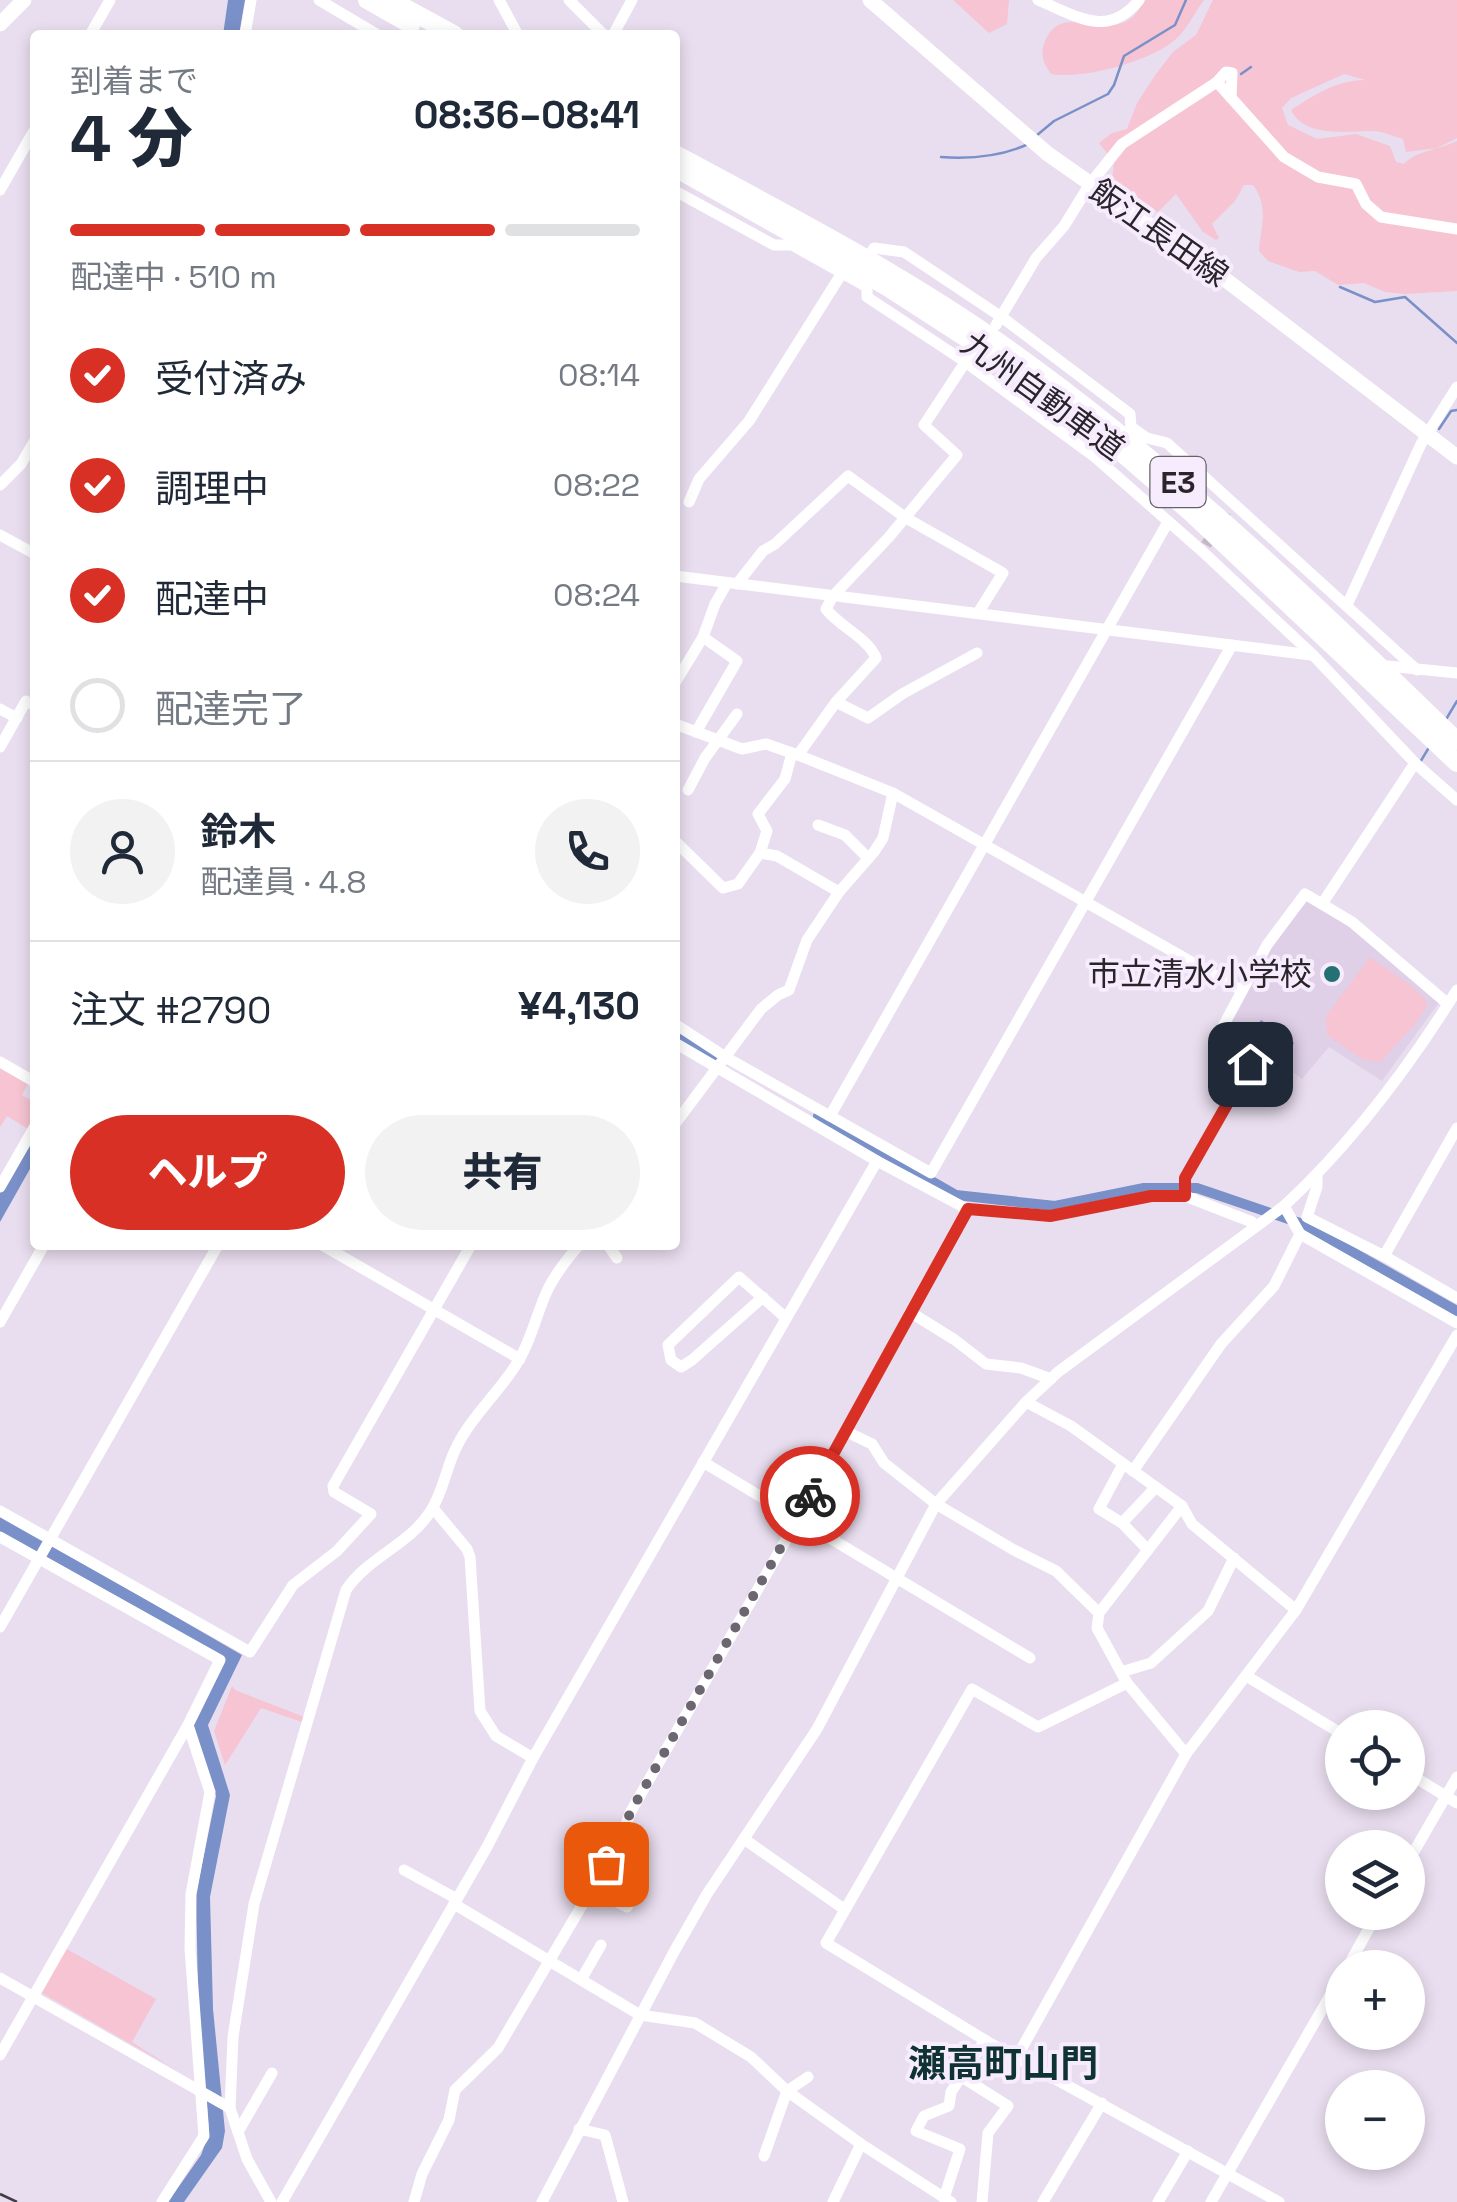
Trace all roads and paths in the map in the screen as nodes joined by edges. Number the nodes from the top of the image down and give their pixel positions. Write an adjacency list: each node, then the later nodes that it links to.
1 (24, 0): 13 (main road)
2 (110, 0): 14 (street)
3 (251, 0): 15 (street)
4 (319, 0): 16 (street)
5 (367, 0): 17 (highway)
6 (392, 0): 18 (highway)
7 (499, 0): 19 (street)
8 (569, 0): 20 (street)
9 (632, 0): 21 (street)
10 (870, 0): 24 (main road, 飯江長田線)
11 (1038, 0): 12 (street)
12 (1139, 0)
13 (0, 24)
14 (93, 30)
15 (246, 30)
16 (370, 30)
17 (420, 30)
18 (445, 30)
19 (515, 30)
20 (599, 30)
21 (616, 30)
22 (30, 138): 25 (street)
23 (680, 161): 62 (highway, 九州自動車道 / E3)
24 (1090, 184): 27 (street); 30 (street); 33 (main road, 飯江長田線)
25 (0, 190)
26 (680, 193): 28 (street)
27 (1457, 228)
28 (842, 274): 29 (street); 37 (street)
29 (855, 280): 30 (street); 31 (street)
30 (999, 322): 45 (street)
31 (967, 358): 38 (street); 39 (street)
32 (1457, 388): 33 (street)
33 (1426, 434): 35 (main road, 飯江長田線); 45 (street)
34 (30, 448): 36 (street)
35 (1457, 457)
36 (0, 485)
37 (689, 502)
38 (906, 518): 43 (street); 44 (street); 46 (street)
39 (1168, 522): 47 (street); 51 (street)
40 (0, 535): 41 (street)
41 (30, 551)
42 (680, 577): 43 (street)
43 (732, 583): 44 (street); 48 (street)
44 (833, 596): 46 (street); 56 (street)
45 (1348, 605): 53 (street)
46 (978, 614): 47 (street)
47 (1105, 629): 49 (street); 74 (street)
48 (703, 637): 55 (street); 63 (street)
49 (1232, 645): 51 (street); 79 (street)
50 (976, 654): 56 (street)
51 (1319, 656): 68 (street)
52 (1388, 666): 53 (street)
53 (1416, 670): 54 (street)
54 (1457, 674)
55 (680, 675)
56 (836, 702): 67 (street)
57 (30, 704): 60 (street)
58 (0, 708): 60 (street)
59 (737, 714): 64 (street)
60 (17, 718): 66 (street)
61 (680, 726): 63 (street)
62 (1431, 726): 65 (highway, 九州自動車道 / E3); 69 (highway, 九州自動車道 / E3)
63 (696, 732): 64 (street)
64 (719, 740): 67 (street); 70 (street)
65 (1457, 741)
66 (0, 747)
67 (796, 754): 71 (street); 76 (street)
68 (1414, 763): 72 (street); 80 (street)
69 (1457, 763)
70 (688, 790)
71 (893, 793): 74 (street); 77 (street)
72 (1457, 800)
73 (818, 825): 77 (street)
74 (984, 844): 79 (street); 90 (street)
75 (680, 845): 76 (street)
76 (760, 853): 78 (street)
77 (868, 858): 78 (street)
78 (839, 892): 86 (street)
79 (1085, 902): 81 (street); 90 (street)
80 (1322, 904): 81 (street); 83 (street)
81 (1241, 990): 97 (street)
82 (1457, 990): 83 (street)
83 (1448, 1004): 95 (street)
84 (680, 1027): 86 (street)
85 (680, 1046): 88 (street)
86 (727, 1058): 88 (street); 90 (street)
87 (0, 1062): 89 (street)
88 (718, 1070): 91 (street); 94 (street)
89 (30, 1079)
90 (830, 1116)
91 (680, 1118)
92 (1457, 1128): 107 (street)
93 (30, 1135): 96 (street)
94 (876, 1161): 98 (street); 113 (street)
95 (1317, 1175): 99 (street); 107 (street)
96 (0, 1188)
97 (1185, 1190): 98 (street); 100 (street)
98 (968, 1209): 112 (street)
99 (1291, 1219): 115 (street); 118 (street); 122 (street)
100 (1252, 1222)
101 (41, 1250): 114 (street)
102 (215, 1250): 131 (street)
103 (331, 1250): 111 (street)
104 (468, 1250): 111 (street)
105 (575, 1250): 117 (street)
106 (611, 1250): 108 (street)
107 (1384, 1256): 110 (street)
108 (617, 1258)
109 (763, 1297): 109 (street); 113 (street)
110 (1457, 1298)
111 (434, 1309): 117 (street); 131 (street)
112 (910, 1312): 118 (street); 120 (street)
113 (786, 1318): 121 (street)
114 (0, 1322)
115 (1457, 1323)
116 (1457, 1335): 136 (street)
117 (520, 1359): 126 (street)
118 (1051, 1378): 119 (street)
119 (1026, 1402): 122 (street); 124 (street)
120 (846, 1431): 124 (street); 128 (street)
121 (703, 1462): 128 (street); 145 (street)
122 (1128, 1468): 123 (street); 129 (street)
123 (1156, 1488): 125 (street); 129 (street)
124 (936, 1504): 135 (street); 137 (street)
125 (1182, 1506): 132 (street); 133 (street)
126 (433, 1508): 145 (street); 172 (street)
127 (0, 1510): 131 (street)
128 (798, 1516): 135 (street); 152 (street)
129 (1122, 1524): 132 (street)
130 (0, 1537): 134 (street)
131 (50, 1539): 134 (street)
132 (1148, 1550): 137 (street)
133 (1234, 1558): 136 (street); 140 (street)
134 (38, 1560): 138 (street); 143 (street)
135 (895, 1577): 139 (street); 150 (street)
136 (1296, 1610): 141 (street)
137 (1099, 1613): 140 (street)
138 (0, 1627)
139 (1030, 1658)
140 (1124, 1677): 144 (street); 155 (street)
141 (1248, 1677): 142 (street); 144 (street)
142 (1325, 1724)
143 (188, 1725): 160 (street); 170 (street)
144 (1186, 1754): 165 (street)
145 (534, 1758): 154 (street)
146 (1457, 1776): 148 (street)
147 (1425, 1784): 148 (street)
148 (1451, 1800): 149 (street)
149 (1425, 1837)
150 (744, 1839): 155 (street); 162 (street)
151 (404, 1870): 154 (street)
152 (591, 1889): 153 (street); 157 (street)
153 (632, 1900)
154 (455, 1902): 157 (street); 182 (street)
155 (844, 1909): 163 (street)
156 (600, 1946): 159 (street)
157 (550, 1960): 159 (street); 183 (street)
158 (0, 1978): 160 (street)
159 (582, 1978): 162 (street)
160 (33, 1997): 164 (street); 170 (street)
161 (1325, 2004): 178 (street)
162 (640, 2014): 169 (street); 173 (street)
163 (985, 2040): 165 (street); 168 (street)
164 (0, 2055)
165 (1018, 2055): 171 (street)
166 (272, 2073): 174 (street)
167 (808, 2077): 169 (street)
168 (962, 2077): 179 (street); 187 (street)
169 (787, 2092): 175 (street); 177 (street)
170 (203, 2094): 172 (street); 180 (street)
171 (1102, 2102): 176 (street); 188 (street)
172 (227, 2107): 174 (street)
173 (579, 2129): 184 (street); 185 (street)
174 (238, 2132): 181 (street)
175 (861, 2144): 179 (street); 186 (street)
176 (1188, 2151): 178 (street); 189 (street)
177 (764, 2156)
178 (1228, 2172): 190 (street); 191 (street)
179 (948, 2200)
180 (162, 2202)
181 (271, 2202)
182 (282, 2202)
183 (414, 2202)
184 (542, 2202)
185 (622, 2202)
186 (833, 2202)
187 (982, 2202)
188 (1043, 2202)
189 (1158, 2202)
190 (1211, 2202)
191 (1280, 2202)

